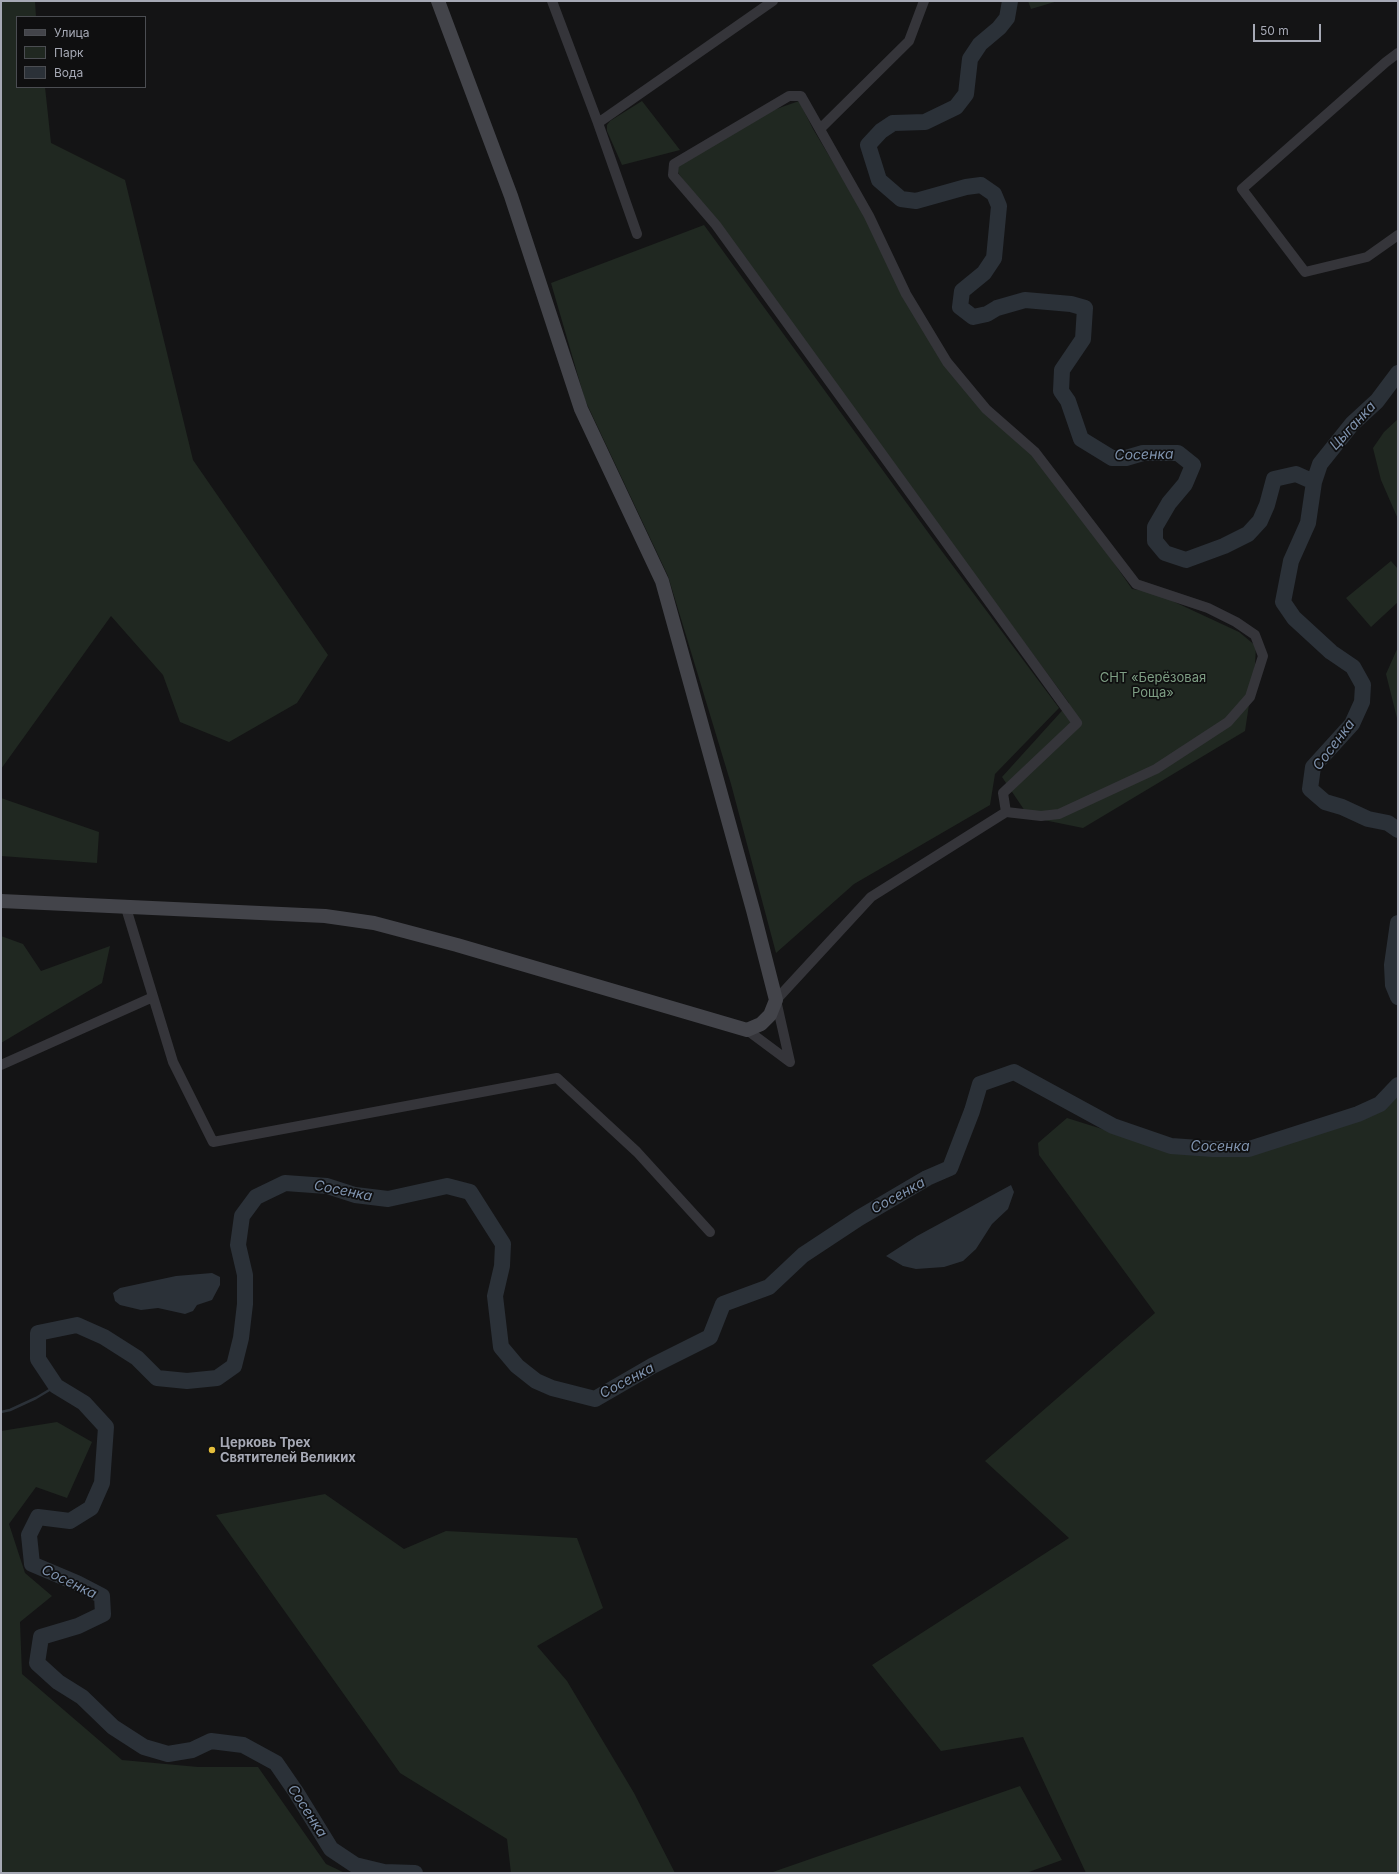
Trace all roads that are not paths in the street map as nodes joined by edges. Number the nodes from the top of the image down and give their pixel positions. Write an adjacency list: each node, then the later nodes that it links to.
1 (438, 1): 14 (street)
2 (552, 1): 6 (street)
3 (773, 1): 6 (street)
4 (924, 1): 7 (street)
5 (1398, 53): 9 (street)
6 (598, 123): 8 (street)
7 (820, 129): 10 (street); 10 (street)
8 (637, 234)
9 (1398, 235)
10 (1006, 812): 14 (street)
11 (1, 901): 12 (street)
12 (126, 908): 13 (street); 15 (street)
13 (153, 997): 16 (street); 17 (street)
14 (776, 1000): 15 (street); 15 (street)
15 (747, 1030)
16 (1, 1065)
17 (710, 1232)

